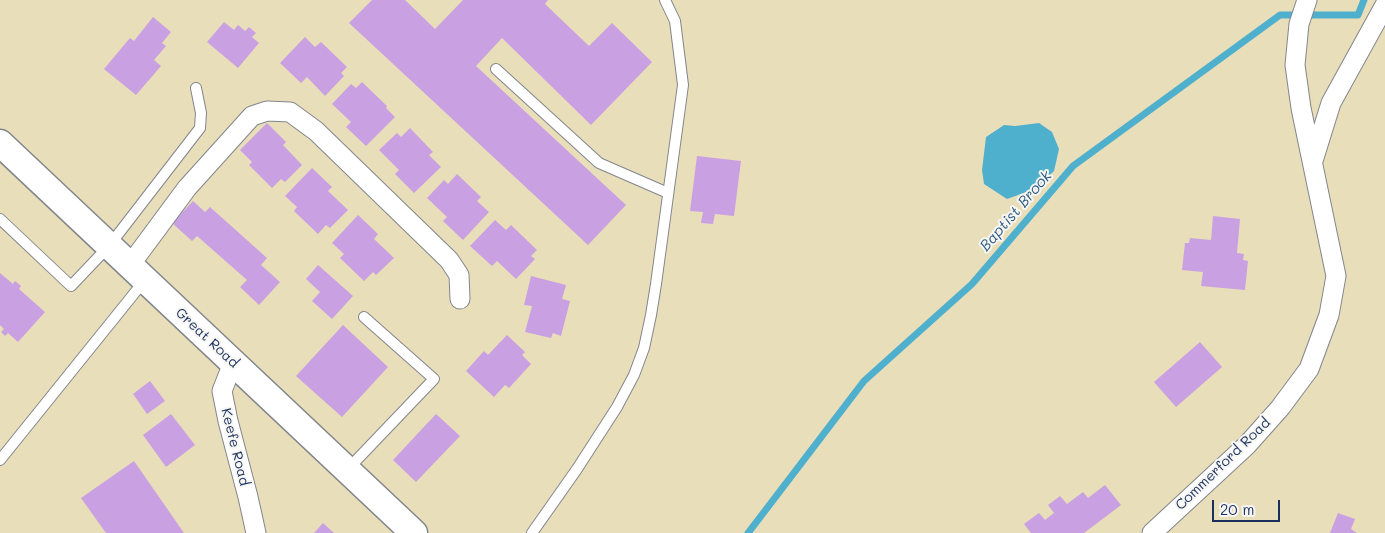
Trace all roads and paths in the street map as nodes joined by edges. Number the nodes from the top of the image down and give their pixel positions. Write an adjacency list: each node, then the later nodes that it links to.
1 (665, 0): 8 (lane)
2 (1307, 0): 7 (street, Commerford Road)
3 (1385, 5): 7 (street, Commerford Road)
4 (496, 69): 8 (lane)
5 (196, 88): 10 (lane)
6 (0, 143): 10 (main road, Great Road)
7 (1312, 164): 20 (street, Commerford Road)
8 (668, 193): 19 (lane)
9 (0, 219): 10 (lane)
10 (109, 246): 11 (main road, Great Road)
11 (137, 272): 12 (street); 14 (main road, Great Road); 15 (lane)
12 (460, 299)
13 (364, 317): 16 (lane)
14 (233, 362): 16 (main road, Great Road); 17 (street, Keefe Road)
15 (0, 460)
16 (348, 470): 18 (main road, Great Road)
17 (256, 533)
18 (414, 533)
19 (532, 533)
20 (1152, 533)

